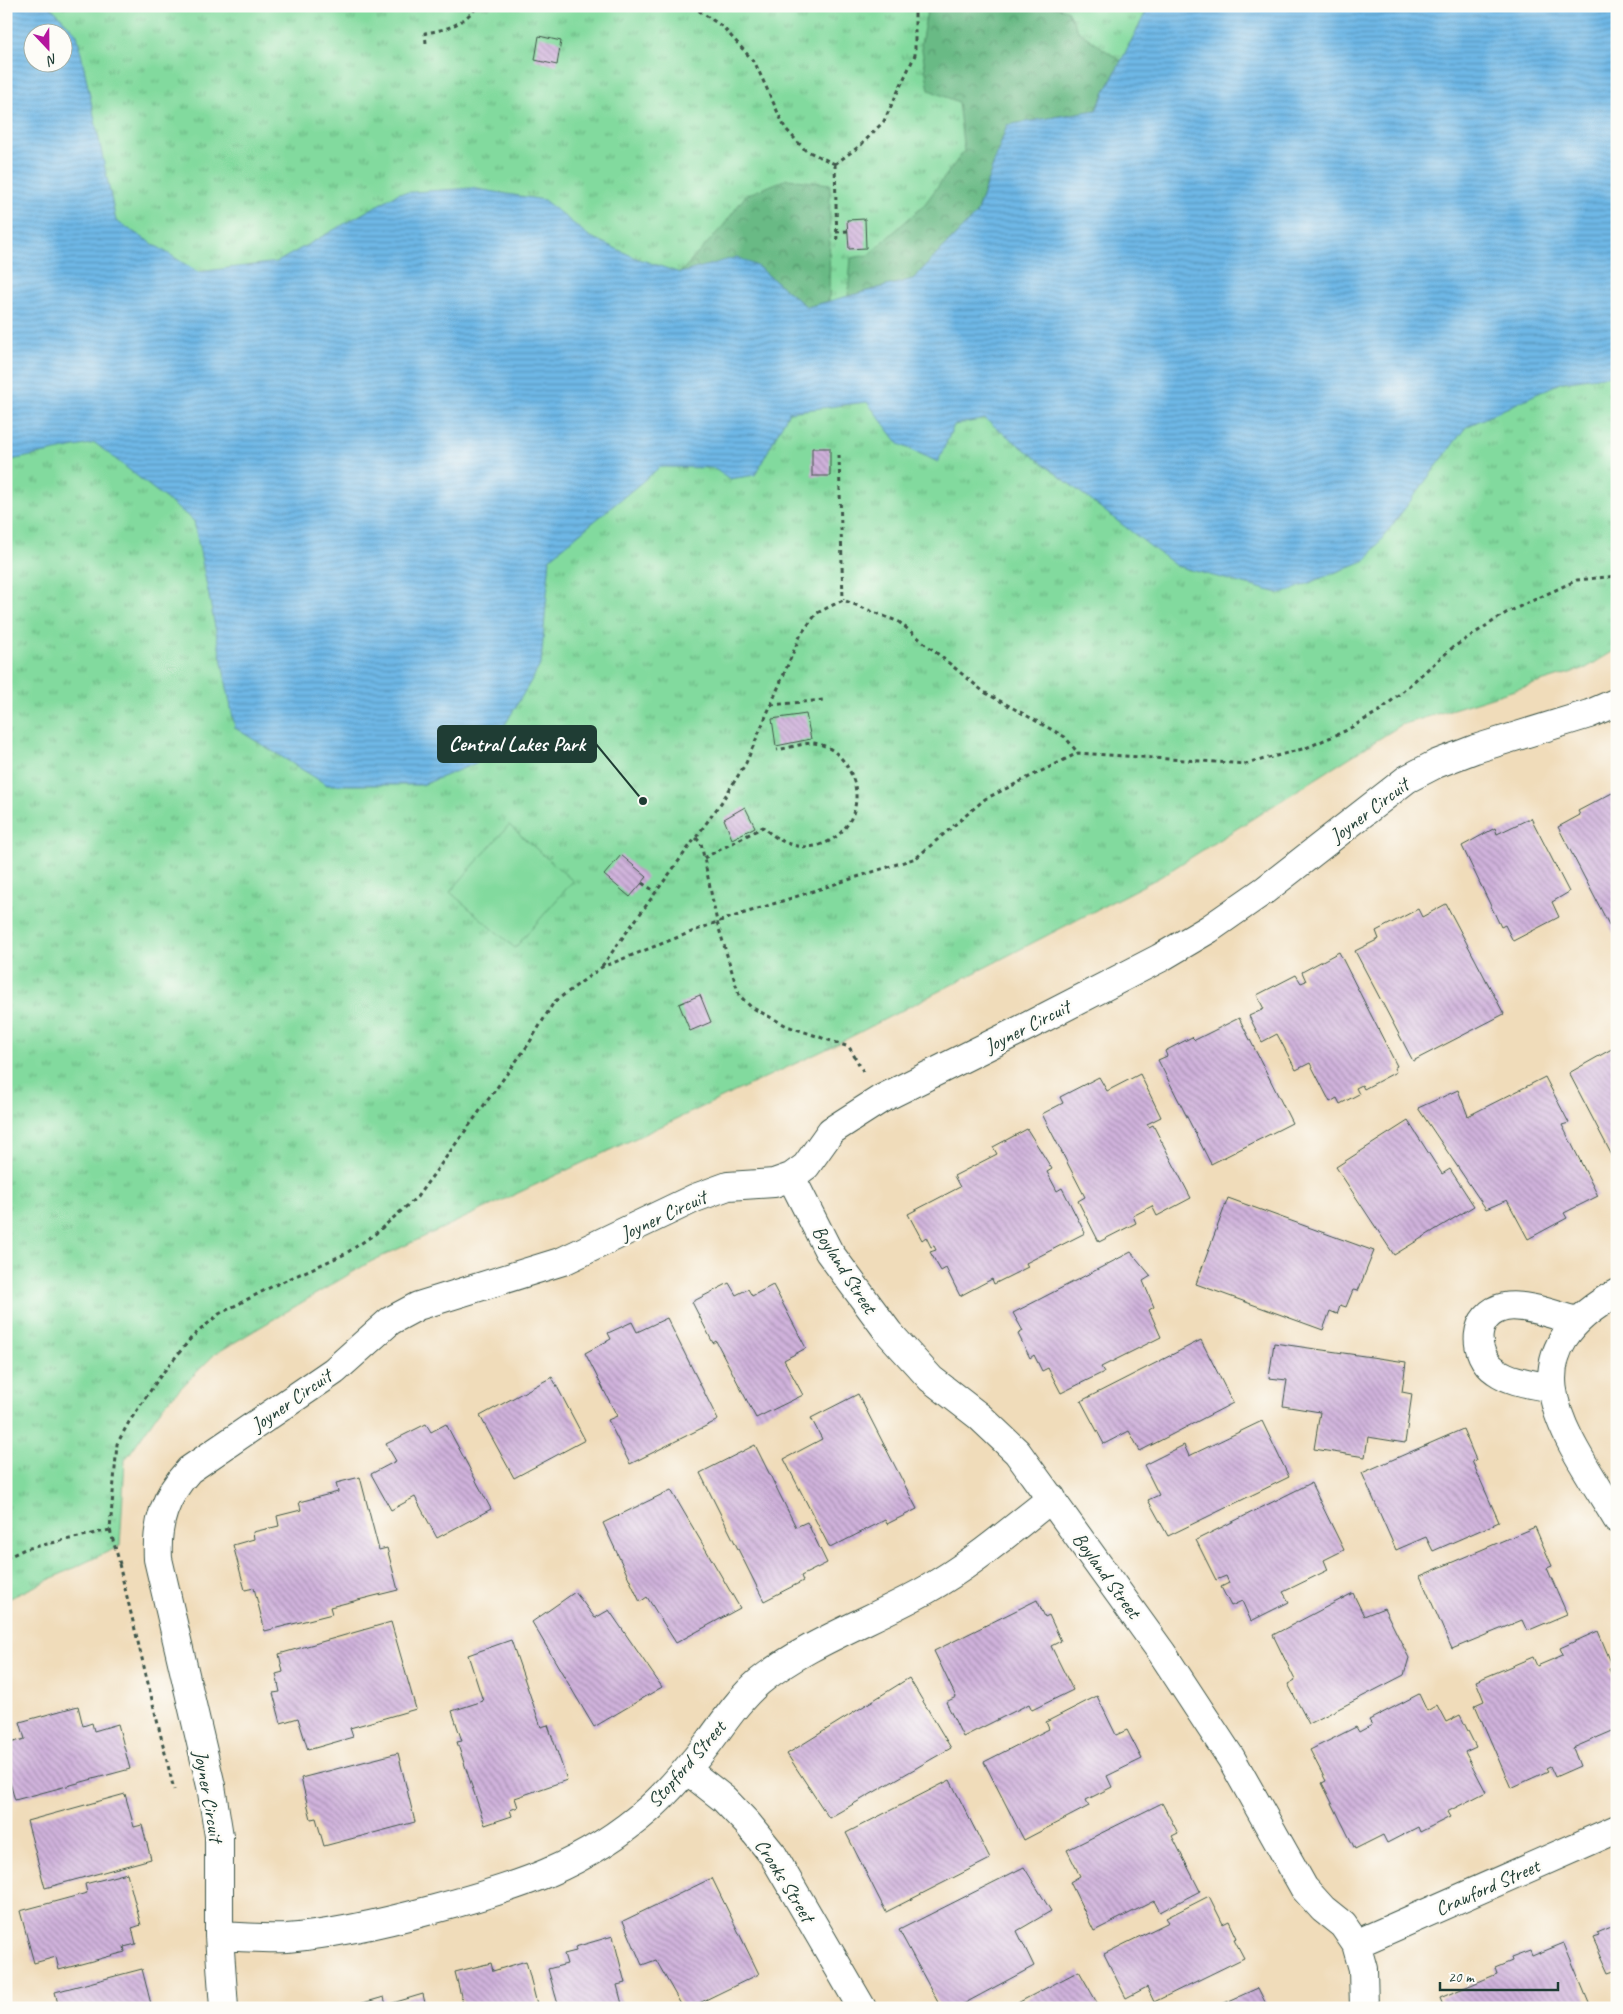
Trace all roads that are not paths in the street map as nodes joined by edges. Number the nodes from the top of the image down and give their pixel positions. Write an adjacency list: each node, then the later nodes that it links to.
1 (1617, 702): 2 (street, Joyner Circuit)
2 (791, 1177): 6 (street, Boyland Street); 10 (street, Joyner Circuit)
3 (1617, 1293): 4 (street)
4 (1576, 1321): 5 (street); 5 (street)
5 (1551, 1388): 7 (street)
6 (1052, 1498): 8 (street, Stopford Street); 11 (street, Boyland Street)
7 (1617, 1519)
8 (687, 1770): 10 (street, Stopford Street); 13 (street, Crooks Street)
9 (1617, 1829): 11 (street, Crawford Street)
10 (219, 1936): 12 (street, Joyner Circuit)
11 (1356, 1944): 14 (street, Boyland Street)
12 (224, 2008)
13 (862, 2008)
14 (1364, 2008)

